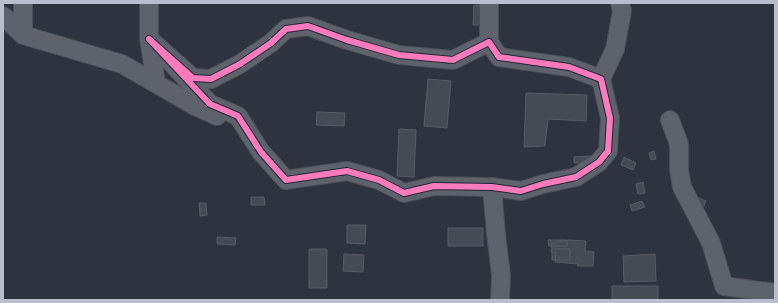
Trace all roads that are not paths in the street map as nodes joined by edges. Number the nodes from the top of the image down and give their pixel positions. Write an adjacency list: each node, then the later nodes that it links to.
1 (23, 3): 6 (street)
2 (149, 3): 7 (street)
3 (489, 3): 8 (street)
4 (620, 3): 9 (street)
5 (3, 16): 6 (street)
6 (23, 35): 10 (street)
7 (149, 39): 8 (street); 10 (street); 12 (street)
8 (489, 42): 9 (street)
9 (601, 79): 13 (street)
10 (156, 83): 12 (street)
11 (670, 120): 14 (street)
12 (246, 128): 13 (street)
13 (492, 187): 15 (street)
14 (775, 294)
15 (500, 300)

